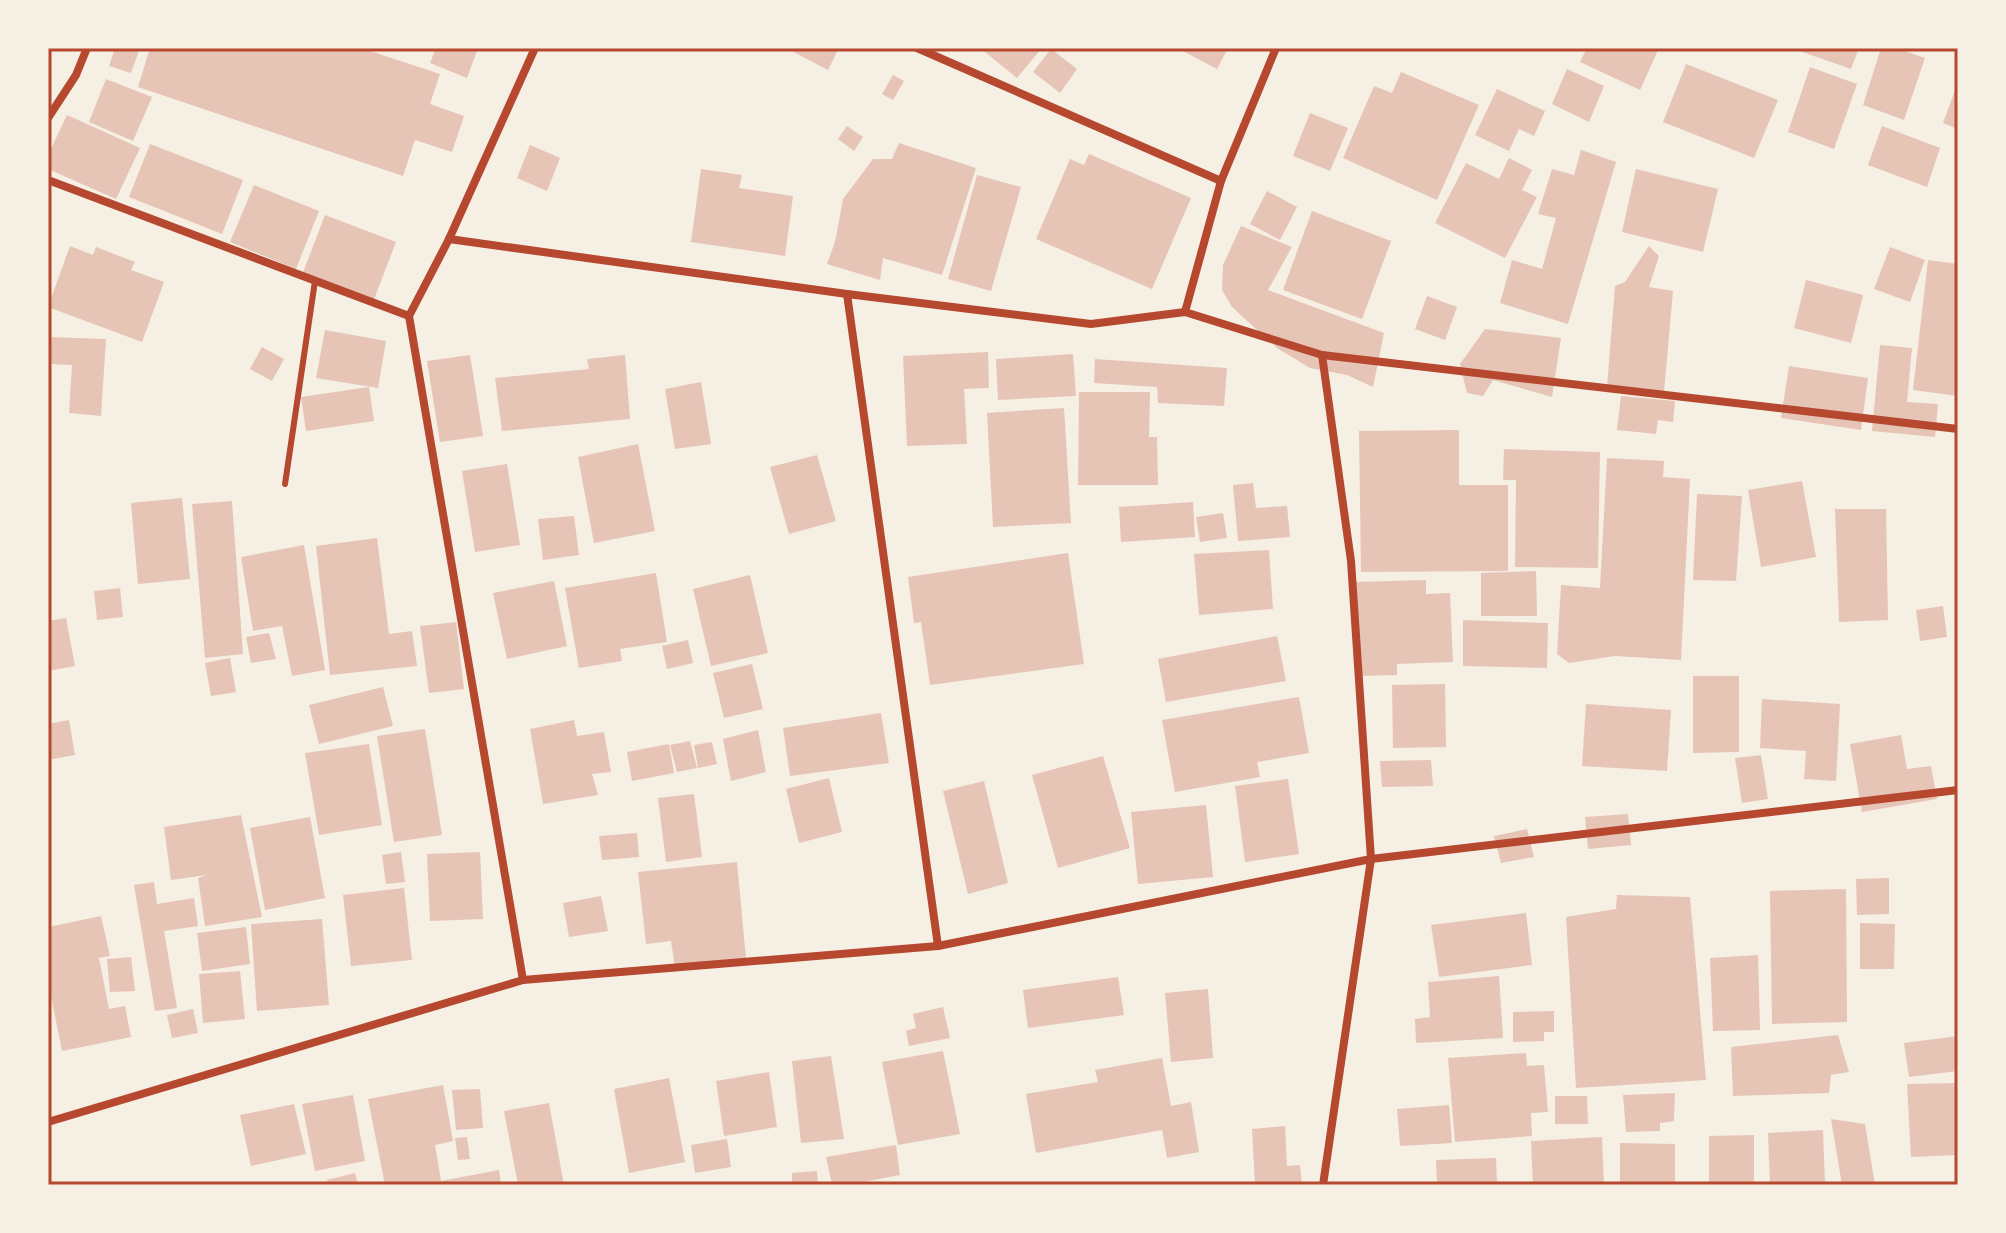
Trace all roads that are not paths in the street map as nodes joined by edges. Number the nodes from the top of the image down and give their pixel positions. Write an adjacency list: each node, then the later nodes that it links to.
1 (87, 48): 5 (street)
2 (535, 48): 8 (street)
3 (917, 48): 7 (street)
4 (1276, 48): 7 (street)
5 (48, 118)
6 (48, 180): 9 (street)
7 (1221, 181): 11 (street)
8 (449, 239): 10 (street); 12 (street)
9 (315, 281): 12 (street); 15 (lane)
10 (847, 294): 11 (street); 18 (street)
11 (1185, 312): 13 (street)
12 (409, 316): 19 (street)
13 (1322, 355): 14 (street); 17 (street)
14 (1958, 429)
15 (285, 484)
16 (1958, 790): 17 (street)
17 (1371, 859): 18 (street); 21 (street)
18 (938, 946): 19 (street)
19 (523, 980): 20 (street)
20 (48, 1122)
21 (1323, 1185)

